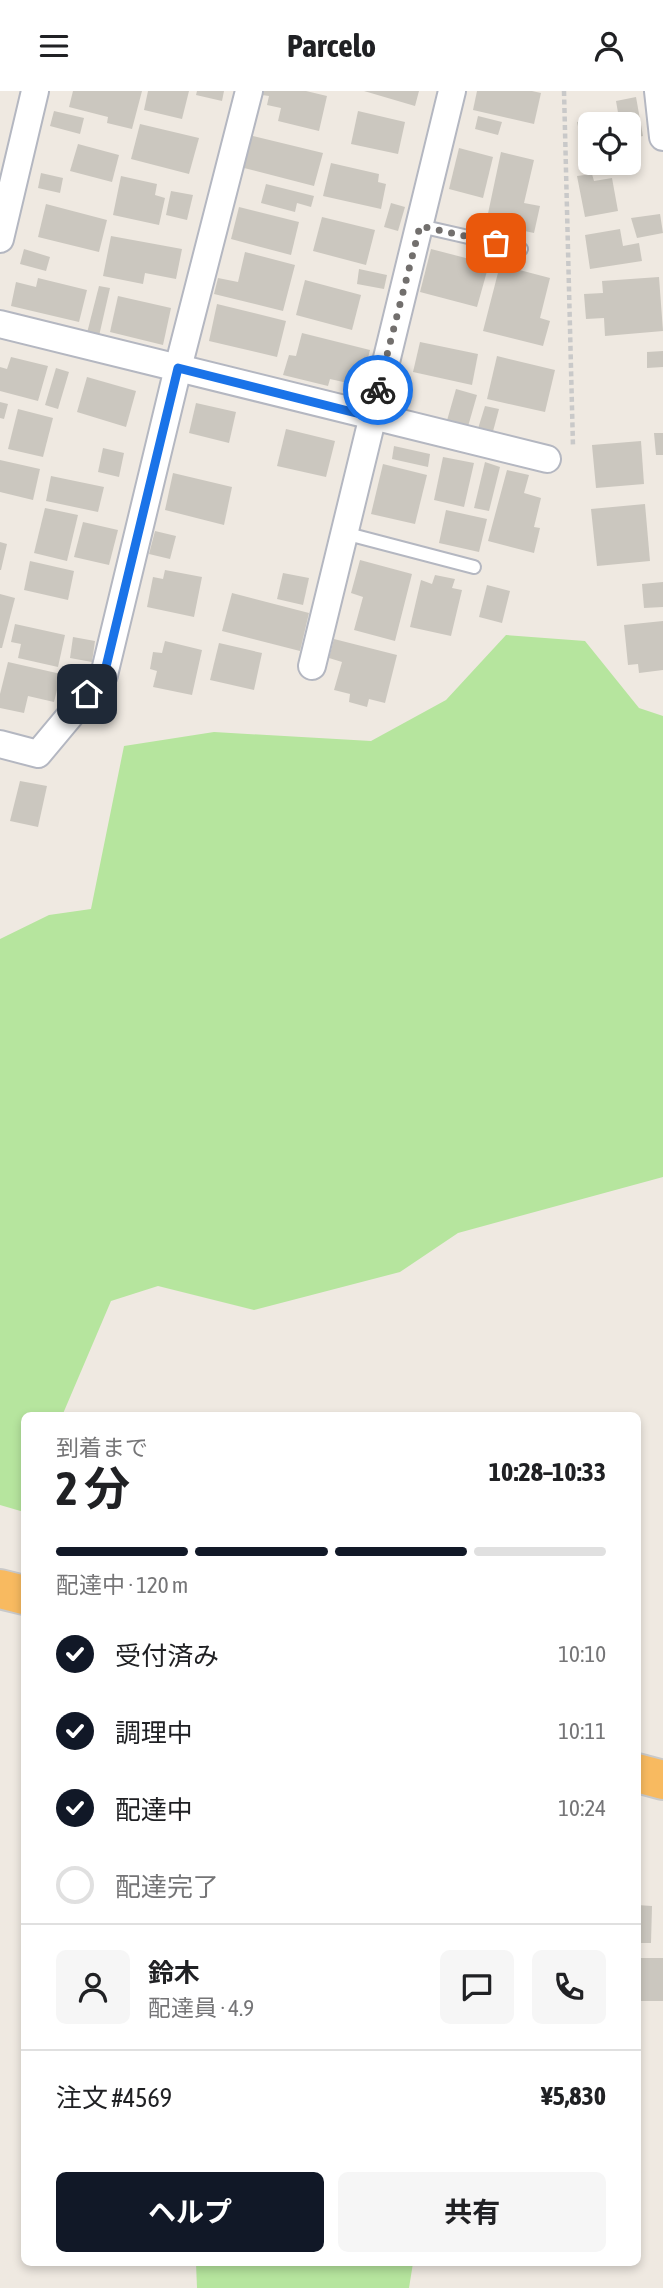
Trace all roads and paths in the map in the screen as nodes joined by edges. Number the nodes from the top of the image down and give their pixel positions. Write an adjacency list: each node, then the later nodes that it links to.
1 (35, 91): 8 (street)
2 (249, 91): 11 (street)
3 (452, 91): 7 (street)
4 (564, 91): 13 (path)
5 (658, 91): 6 (street)
6 (663, 137)
7 (420, 226): 9 (lane); 12 (street)
8 (0, 239)
9 (521, 249)
10 (0, 324): 11 (street)
11 (178, 368): 12 (street); 17 (street)
12 (372, 417): 13 (street); 14 (street)
13 (547, 459)
14 (344, 533): 15 (lane); 16 (street)
15 (474, 568)
16 (312, 666)
17 (0, 744)
18 (0, 1589): 19 (highway)
19 (21, 1594)
20 (641, 1774): 21 (highway)
21 (663, 1780)

